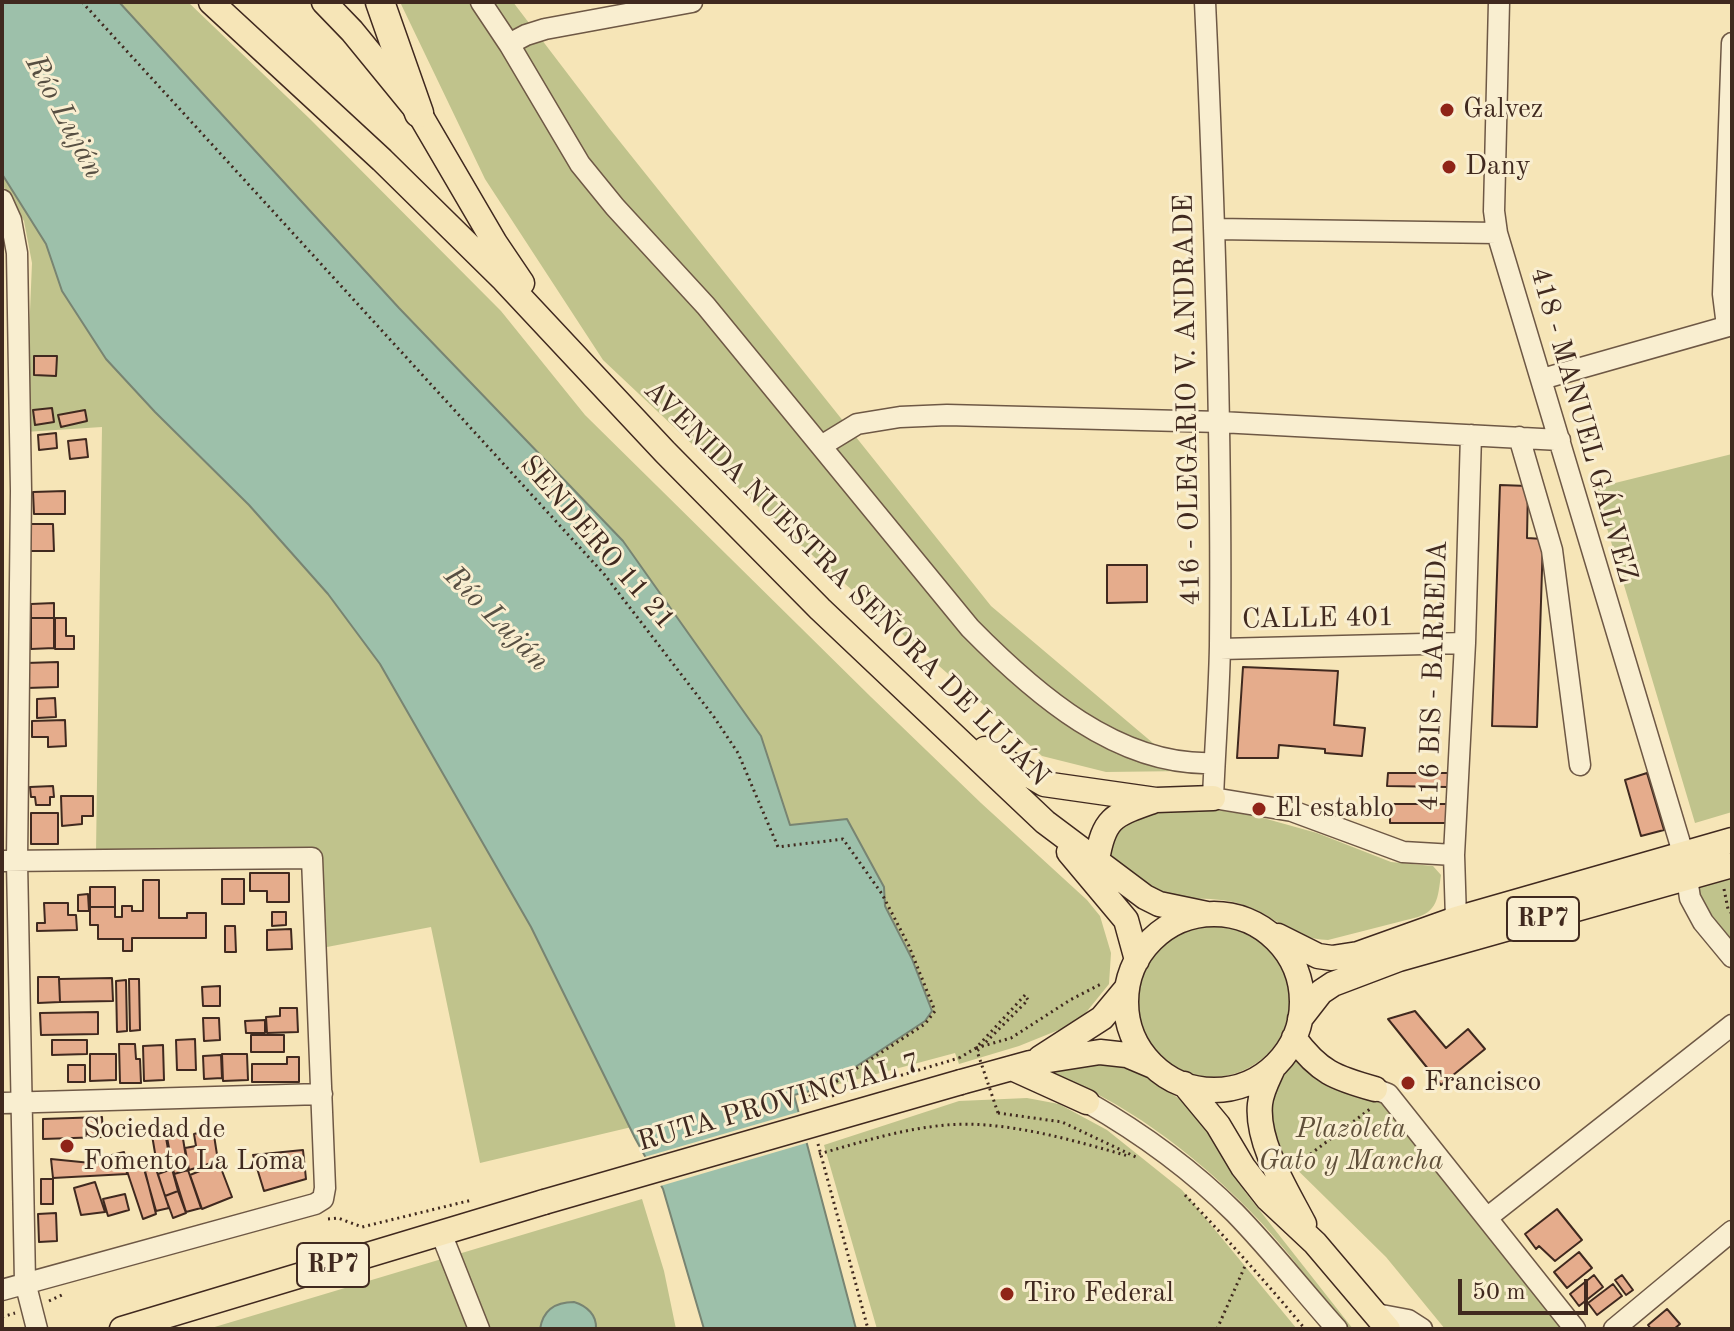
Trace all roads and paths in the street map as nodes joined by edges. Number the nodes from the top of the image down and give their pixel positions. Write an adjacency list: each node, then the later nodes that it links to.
1 (82, 2): 59 (path, SENDERO 11 21)
2 (211, 2): 17 (main road, AVENIDA NUESTRA SEÑORA DE LUJÁN)
3 (324, 2): 11 (main road, AVENIDA NUESTRA SEÑORA DE LUJÁN)
4 (380, 2): 11 (highway)
5 (481, 2): 10 (street)
6 (692, 2): 10 (street)
7 (1205, 2): 13 (street, 416 - OLEGARIO V. ANDRADE)
8 (1499, 2): 14 (street, 418 - MANUEL GÁLVEZ)
9 (1732, 43): 16 (street)
10 (509, 44): 23 (street)
11 (419, 113): 17 (main road, AVENIDA NUESTRA SEÑORA DE LUJÁN)
12 (2, 200): 15 (street)
13 (1215, 229): 14 (street); 19 (street, 416 - OLEGARIO V. ANDRADE)
14 (1497, 233): 18 (street, 418 - MANUEL GÁLVEZ)
15 (9, 253): 24 (street)
16 (1729, 326): 18 (street)
17 (573, 353): 27 (main road, AVENIDA NUESTRA SEÑORA DE LUJÁN)
18 (1542, 379): 22 (street, 418 - MANUEL GÁLVEZ)
19 (1220, 422): 20 (street); 23 (street); 26 (street, 416 - OLEGARIO V. ANDRADE)
20 (1471, 435): 21 (street); 25 (street, 416 BIS - BARREDA)
21 (1519, 437): 22 (street); 29 (street)
22 (1560, 440): 34 (street, 418 - MANUEL GÁLVEZ)
23 (821, 446): 28 (street)
24 (12, 492): 37 (street)
25 (1465, 643): 26 (street, CALLE 401); 35 (street, 416 BIS - BARREDA)
26 (1220, 649): 28 (street, 416 - OLEGARIO V. ANDRADE)
27 (924, 706): 31 (main road); 32 (main road, AVENIDA NUESTRA SEÑORA DE LUJÁN)
28 (1214, 763): 30 (street, 416 - OLEGARIO V. ANDRADE)
29 (1580, 765)
30 (1213, 798): 31 (main road); 35 (street)
31 (1156, 800): 36 (main road)
32 (1045, 822): 36 (main road, AVENIDA NUESTRA SEÑORA DE LUJÁN); 46 (main road, AVENIDA NUESTRA SEÑORA DE LUJÁN)
33 (1732, 840): 34 (main road, RP7)
34 (1683, 853): 39 (street, 418 - MANUEL GÁLVEZ); 43 (main road, RP7)
35 (1454, 855): 43 (street, 416 BIS - BARREDA)
36 (1097, 860): 41 (main road, AVENIDA NUESTRA SEÑORA DE LUJÁN)
37 (10, 861): 56 (street); 58 (street)
38 (1732, 865): 39 (main road, RP7)
39 (1688, 879): 45 (street, 418 - MANUEL GÁLVEZ); 48 (main road, RP7)
40 (1732, 887): 42 (path)
41 (1207, 914): 44 (main road, RP7); 46 (main road, RP7)
42 (1732, 914)
43 (1456, 919): 44 (main road, RP7)
44 (1268, 933): 48 (main road, RP7)
45 (1732, 957)
46 (1132, 974): 49 (path); 50 (main road, RUTA PROVINCIAL 7 / RP7); 51 (main road, RP7)
47 (1732, 1025): 68 (street)
48 (1297, 1028): 52 (main road, RP7); 55 (main road)
49 (976, 1048): 53 (path); 62 (path, bridge)
50 (1021, 1066): 51 (main road, RUTA PROVINCIAL 7 / RP7); 53 (main road, RUTA PROVINCIAL 7 / RP7); 57 (main road)
51 (1153, 1066): 54 (main road, RP7)
52 (1273, 1068): 54 (main road, RP7); 64 (main road)
53 (960, 1070): 70 (main road, RUTA PROVINCIAL 7 / RP7, bridge)
54 (1184, 1084): 71 (main road)
55 (1382, 1092): 64 (path); 68 (street)
56 (322, 1094): 58 (street); 67 (street)
57 (1087, 1102): 85 (street)
58 (12, 1103): 73 (street)
59 (812, 1110)
60 (817, 1140): 61 (path)
61 (819, 1154): 62 (path); 82 (path)
62 (1139, 1159): 63 (path)
63 (1147, 1164)
64 (1280, 1178): 71 (main road)
65 (1184, 1194): 72 (path)
66 (480, 1198): 67 (path)
67 (323, 1209): 73 (street)
68 (1488, 1217): 87 (street)
69 (1732, 1231): 88 (street)
70 (441, 1233): 80 (main road, RP7); 81 (street)
71 (1315, 1243): 78 (main road)
72 (1246, 1264): 83 (path); 84 (path)
73 (25, 1282): 74 (street); 76 (street)
74 (2, 1290)
75 (65, 1294): 76 (path)
76 (30, 1309): 77 (path); 79 (street)
77 (2, 1317)
78 (1382, 1324): 86 (street)
79 (37, 1329)
80 (122, 1329)
81 (479, 1329)
82 (868, 1329)
83 (1217, 1329)
84 (1305, 1329)
85 (1337, 1329)
86 (1422, 1329)
87 (1575, 1329)
88 (1614, 1329)

